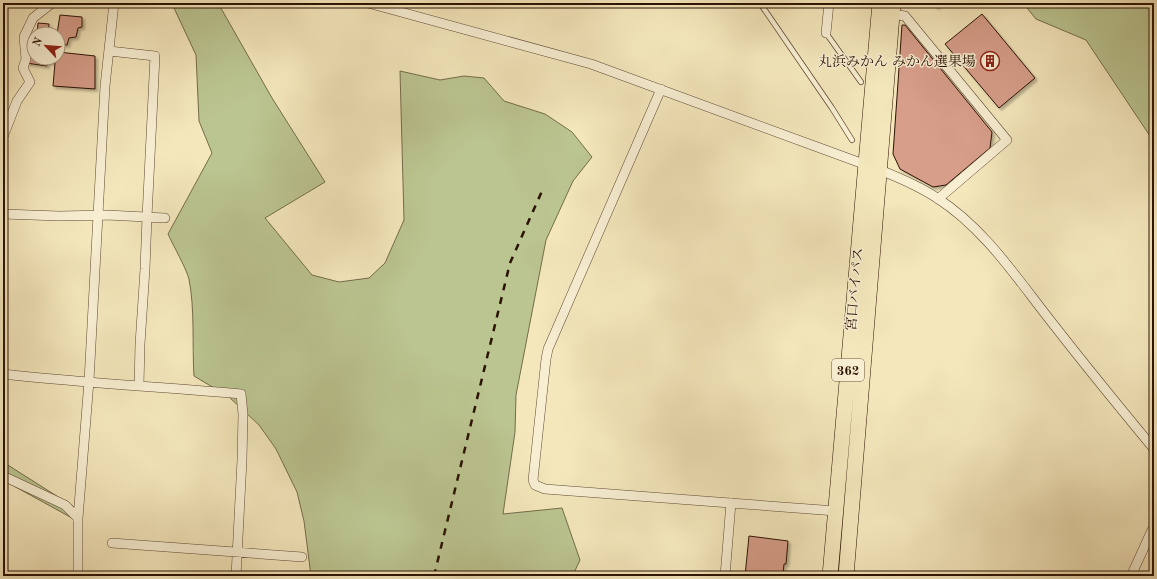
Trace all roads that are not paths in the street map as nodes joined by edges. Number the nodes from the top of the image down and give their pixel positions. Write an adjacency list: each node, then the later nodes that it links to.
1 (52, 3): 12 (street)
2 (114, 3): 9 (street)
3 (368, 3): 11 (street)
4 (760, 3): 13 (lane)
5 (829, 3): 8 (street)
6 (880, 3): 14 (highway, 宮口バイパス / 362)
7 (892, 8): 15 (highway, 宮口バイパス / 362); 16 (street)
8 (826, 33): 10 (lane)
9 (109, 51): 18 (street); 19 (street)
10 (861, 82)
11 (661, 89): 14 (street); 26 (street)
12 (3, 137)
13 (852, 140)
14 (865, 164): 15 (street); 27 (highway, 宮口バイパス / 362)
15 (880, 170): 16 (street); 37 (highway, 宮口バイパス / 362)
16 (938, 199): 24 (street)
17 (3, 214): 18 (street)
18 (98, 215): 19 (street); 22 (street)
19 (146, 217): 20 (street); 23 (street)
20 (165, 218)
21 (3, 374): 22 (street)
22 (88, 381): 23 (street); 28 (street)
23 (139, 385): 31 (street)
24 (1154, 449)
25 (3, 476): 28 (street)
26 (732, 503): 27 (street); 35 (street)
27 (836, 511): 36 (highway, 宮口バイパス / 362)
28 (78, 518): 33 (street)
29 (1154, 529): 38 (street)
30 (112, 543): 31 (street)
31 (238, 552): 32 (street); 34 (street)
32 (302, 557)
33 (78, 576)
34 (236, 576)
35 (725, 576)
36 (830, 576)
37 (846, 576)
38 (1131, 576)

